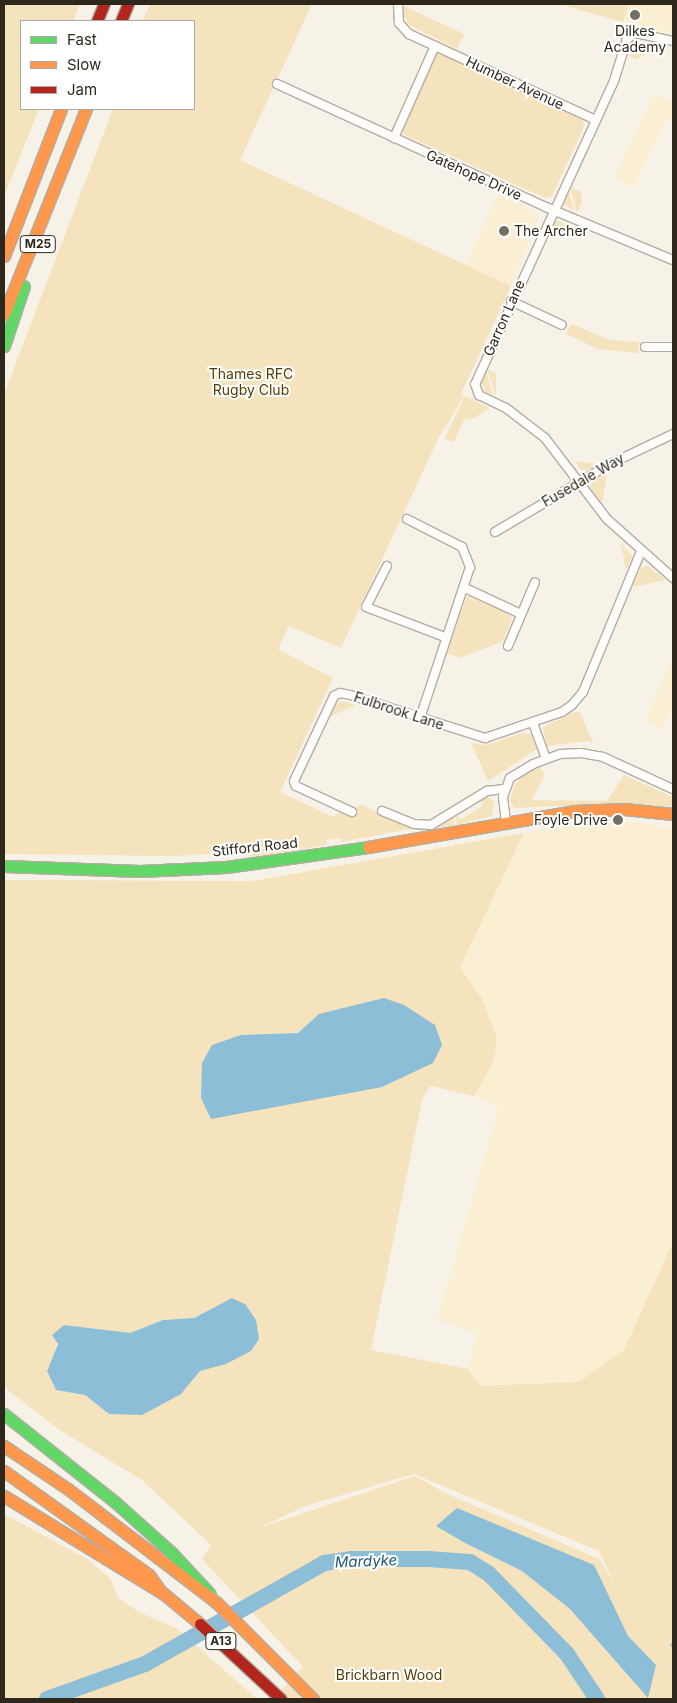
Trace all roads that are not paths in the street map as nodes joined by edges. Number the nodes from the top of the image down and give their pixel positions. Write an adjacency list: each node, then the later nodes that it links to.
1 (104, 4): 4 (main road)
2 (128, 4): 5 (main road)
3 (398, 4): 7 (street, Humber Avenue)
4 (96, 20)
5 (121, 20)
6 (673, 41): 11 (street, Garron Lane)
7 (434, 46): 11 (street, Humber Avenue); 12 (street)
8 (278, 84): 12 (street, Gatehope Drive)
9 (61, 110): 15 (main road, M25)
10 (86, 110): 13 (main road, M25)
11 (596, 120): 14 (street, Garron Lane)
12 (394, 138): 14 (street, Gatehope Drive)
13 (65, 162): 18 (main road, M25); 20 (main road, M25)
14 (552, 210): 16 (street, Gatehope Drive); 17 (street, Garron Lane)
15 (4, 256)
16 (673, 260)
17 (511, 301): 19 (street); 24 (street, Garron Lane)
18 (4, 314)
19 (562, 325)
20 (4, 346)
21 (645, 347): 22 (street)
22 (673, 347)
23 (673, 434): 24 (street, Fusedale Way)
24 (580, 482): 26 (street, Fusedale Way); 27 (street, Garron Lane)
25 (407, 519): 31 (street)
26 (495, 532)
27 (641, 551): 29 (street, Garron Lane); 36 (street, Fulbrook Lane)
28 (387, 566): 33 (street)
29 (673, 578)
30 (535, 582): 32 (street)
31 (465, 588): 32 (street); 33 (street)
32 (521, 614): 34 (street)
33 (445, 637): 35 (street)
34 (508, 646)
35 (420, 718): 36 (street, Fulbrook Lane); 41 (street, Fulbrook Lane)
36 (533, 723): 37 (street)
37 (546, 759): 38 (street); 39 (street)
38 (504, 789): 40 (street); 43 (street)
39 (673, 789)
40 (382, 811)
41 (352, 812)
42 (673, 814): 43 (main road, Stifford Road)
43 (506, 822): 44 (main road, Stifford Road)
44 (4, 866)
45 (4, 1414): 48 (main road)
46 (4, 1422): 48 (main road)
47 (4, 1446): 52 (main road, A13)
48 (60, 1460): 52 (main road)
49 (4, 1471): 51 (main road)
50 (4, 1496): 51 (main road)
51 (145, 1579): 53 (main road, A13)
52 (217, 1603): 54 (main road, A13)
53 (278, 1696)
54 (313, 1699)

